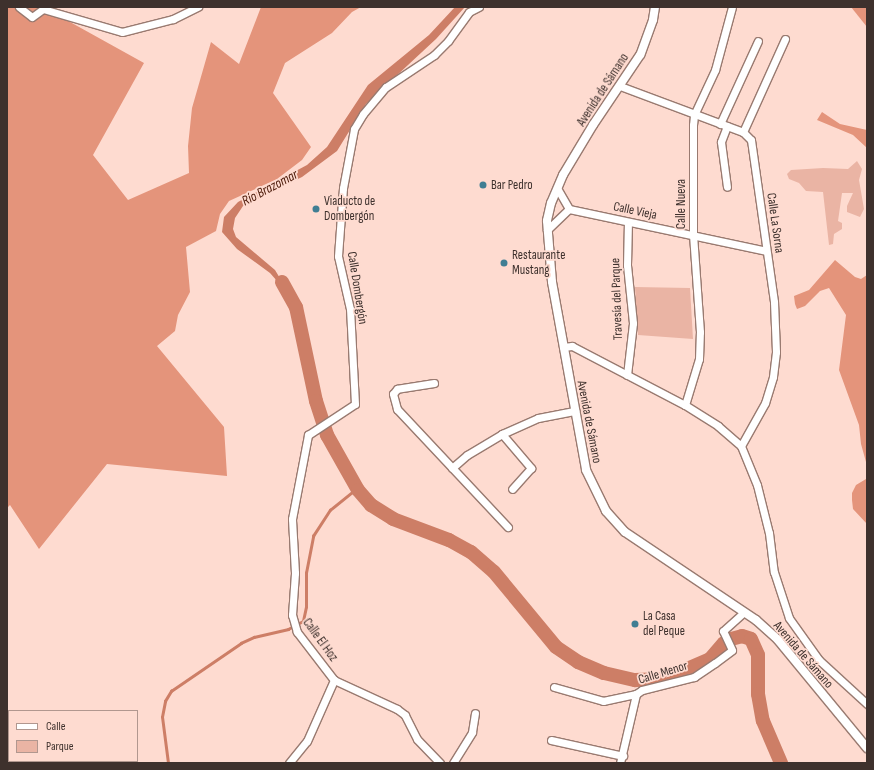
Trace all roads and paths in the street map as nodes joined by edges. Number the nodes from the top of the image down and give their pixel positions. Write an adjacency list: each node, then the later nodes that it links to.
1 (19, 7): 2 (street)
2 (198, 7)
3 (479, 7): 24 (street, Calle Dombergón)
4 (655, 7): 8 (street, Avenida de Sámano)
5 (732, 7): 9 (street, Calle Nueva)
6 (784, 39): 11 (street)
7 (758, 41): 10 (street)
8 (620, 86): 9 (street); 13 (street, Avenida de Sámano)
9 (694, 115): 10 (street); 17 (street, Calle Nueva)
10 (724, 125): 11 (street); 12 (street)
11 (743, 132): 18 (street, Calle La Sorna)
12 (727, 187)
13 (557, 188): 14 (street); 16 (street, Avenida de Sámano)
14 (569, 210): 15 (street, Calle Vieja); 16 (street)
15 (628, 222): 17 (street, Calle Vieja); 20 (street, Travesía del Parque)
16 (547, 230): 19 (street, Avenida de Sámano)
17 (693, 235): 18 (street, Calle Vieja); 22 (street, Calle Nueva)
18 (766, 251): 26 (street, Calle La Sorna)
19 (563, 347): 20 (street); 23 (street, Avenida de Sámano)
20 (627, 375): 22 (street)
21 (434, 383): 27 (street)
22 (685, 405): 26 (street)
23 (575, 411): 25 (street); 30 (street, Avenida de Sámano)
24 (314, 432): 31 (street, Calle El Hoz)
25 (502, 434): 27 (street); 28 (street)
26 (741, 446): 34 (street)
27 (452, 468): 29 (street)
28 (512, 489)
29 (508, 527)
30 (744, 612): 33 (street, Calle Menor); 37 (street, Avenida de Sámano)
31 (334, 680): 39 (street); 40 (street, Calle El Hoz)
32 (554, 686): 33 (street)
33 (636, 694): 38 (street, Calle Menor)
34 (867, 704)
35 (475, 713): 41 (street)
36 (551, 740): 38 (street)
37 (867, 748)
38 (622, 760)
39 (289, 763)
40 (440, 763)
41 (453, 763)

